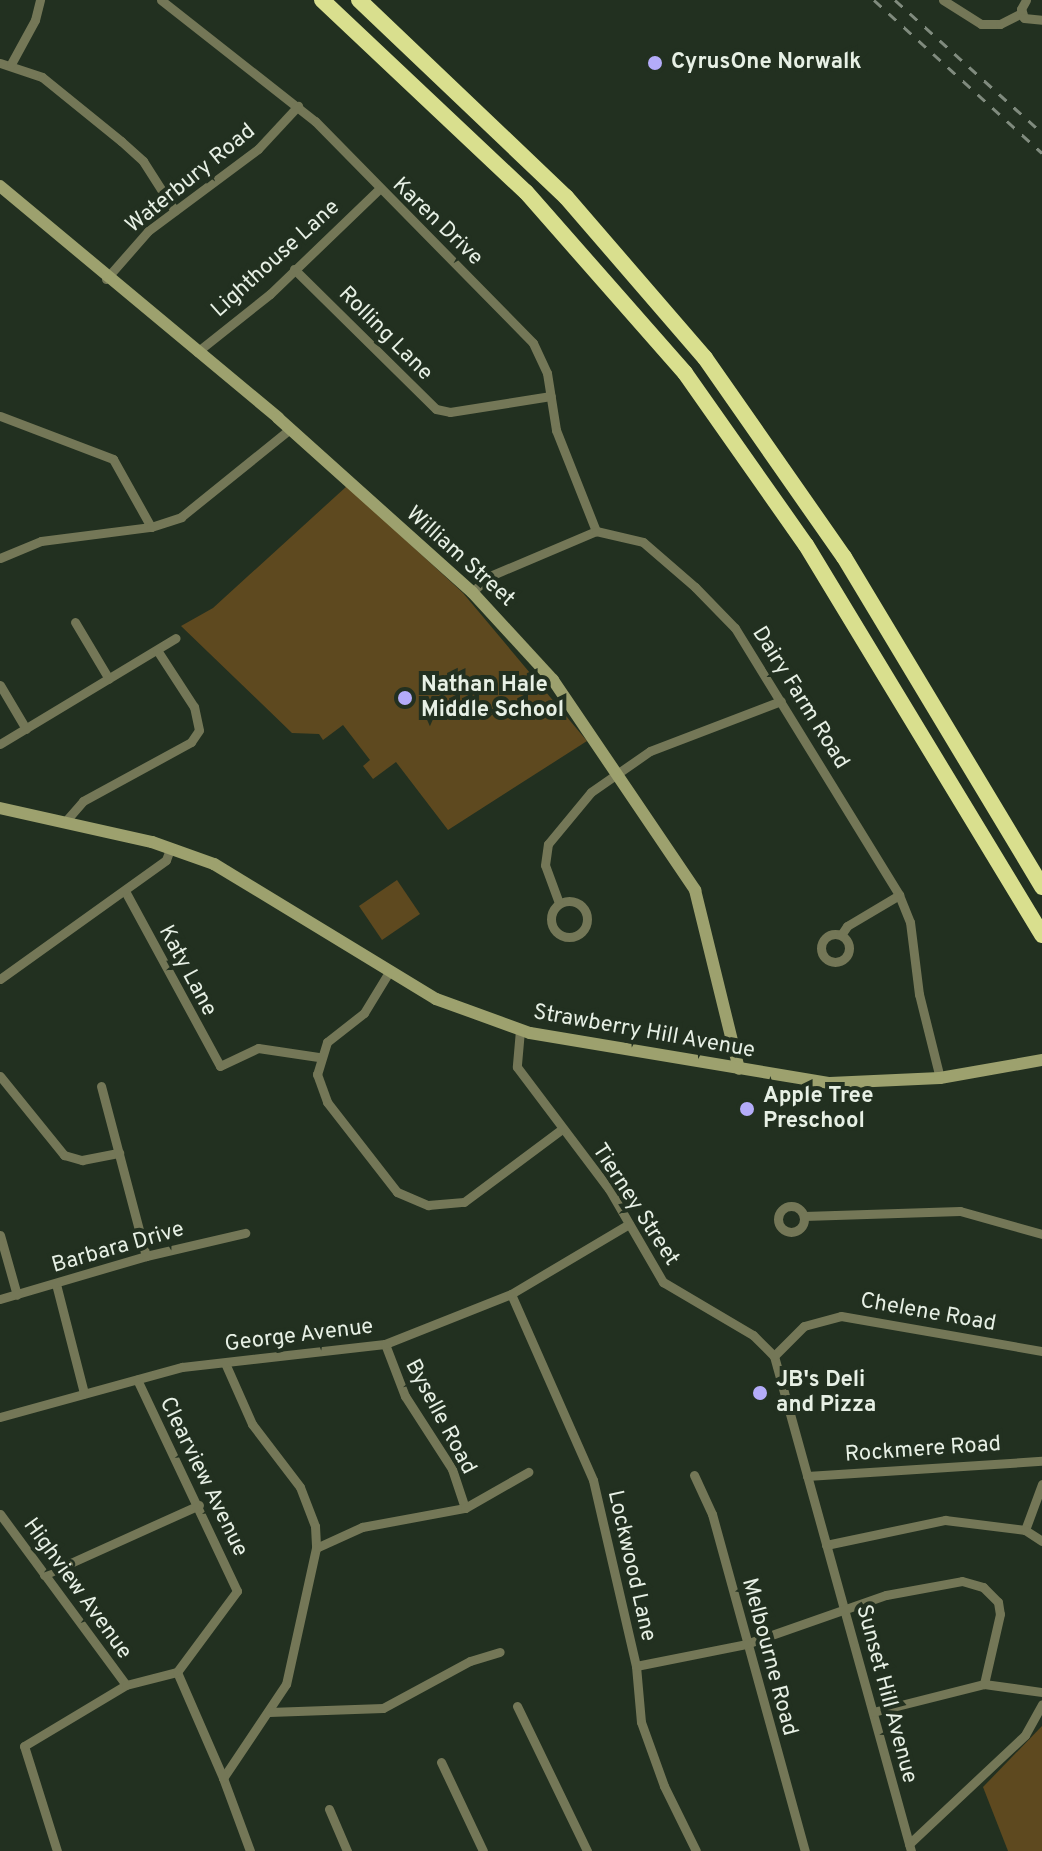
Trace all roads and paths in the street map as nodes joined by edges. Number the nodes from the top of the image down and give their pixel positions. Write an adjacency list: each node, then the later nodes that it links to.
1 (40, 0): 9 (street)
2 (161, 0): 10 (street, Karen Drive)
3 (322, 0): 41 (highway)
4 (359, 0): 36 (highway)
5 (943, 0): 7 (street)
6 (1026, 0): 7 (street)
7 (1022, 13): 8 (street)
8 (1042, 20)
9 (5, 64): 13 (street)
10 (298, 106): 12 (street, Karen Drive); 13 (street, Waterbury Road)
11 (0, 186): 15 (street, William Street)
12 (378, 190): 14 (street, Lighthouse Lane); 17 (street, Karen Drive)
13 (175, 211): 15 (street, Waterbury Road)
14 (294, 269): 16 (street, Lighthouse Lane); 17 (street, Rolling Lane)
15 (106, 279): 16 (street, William Street)
16 (197, 352): 19 (street, William Street)
17 (551, 396): 21 (street, Karen Drive)
18 (0, 416): 20 (street)
19 (290, 429): 20 (street); 23 (street, William Street)
20 (151, 527): 22 (street)
21 (596, 531): 23 (street); 29 (street, Dairy Farm Road)
22 (0, 558)
23 (472, 592): 32 (street, William Street)
24 (75, 622): 27 (street)
25 (176, 638): 26 (street)
26 (157, 650): 27 (street); 34 (street)
27 (109, 679): 30 (street)
28 (0, 685): 30 (street)
29 (781, 701): 32 (street); 38 (street, Dairy Farm Road)
30 (26, 729): 31 (street)
31 (0, 744)
32 (620, 772): 39 (street); 47 (street, William Street)
33 (0, 808): 34 (street, Strawberry Hill Avenue)
34 (64, 823): 35 (street, Strawberry Hill Avenue)
35 (170, 849): 37 (street); 42 (street, Strawberry Hill Avenue)
36 (1042, 887)
37 (125, 891): 43 (street); 45 (street, Katy Lane)
38 (899, 895): 40 (street); 49 (street, Dairy Farm Road)
39 (559, 903)
40 (841, 935)
41 (1042, 935)
42 (389, 972): 44 (street, Strawberry Hill Avenue); 45 (street)
43 (0, 979)
44 (520, 1030): 47 (street, Strawberry Hill Avenue); 51 (street, Tierney Street)
45 (318, 1057): 51 (street)
46 (1042, 1060): 49 (street, Strawberry Hill Avenue)
47 (739, 1069): 49 (street, Strawberry Hill Avenue)
48 (0, 1076): 52 (street)
49 (940, 1078)
50 (101, 1086): 52 (street)
51 (562, 1129): 54 (street, Tierney Street)
52 (119, 1153): 58 (street)
53 (804, 1216): 56 (street)
54 (629, 1224): 60 (street, George Avenue); 65 (street, Tierney Street)
55 (245, 1233): 58 (street, Barbara Drive)
56 (1042, 1234)
57 (0, 1235): 61 (street)
58 (146, 1256): 59 (street, Barbara Drive)
59 (56, 1284): 61 (street, Barbara Drive); 68 (street)
60 (511, 1294): 63 (street, George Avenue); 86 (street, Lockwood Lane)
61 (17, 1295): 62 (street, Barbara Drive)
62 (0, 1299)
63 (385, 1344): 66 (street, George Avenue); 76 (street, Byselle Road)
64 (1042, 1351): 65 (street, Chelene Road)
65 (774, 1356): 73 (street)
66 (225, 1363): 67 (street, George Avenue); 81 (street)
67 (137, 1379): 68 (street, George Avenue); 75 (street, Clearview Avenue)
68 (84, 1393): 69 (street, George Avenue)
69 (0, 1417)
70 (1042, 1461): 73 (street, Rockmere Road)
71 (528, 1472): 76 (street)
72 (694, 1475): 84 (street, Melbourne Road)
73 (807, 1476): 80 (street)
74 (1042, 1484): 78 (street)
75 (199, 1505): 82 (street); 87 (street, Clearview Avenue)
76 (465, 1508): 81 (street)
77 (0, 1514): 82 (street, Highview Avenue)
78 (1025, 1530): 79 (street); 80 (street)
79 (1042, 1541)
80 (826, 1545): 83 (street, Sunset Hill Avenue)
81 (316, 1548): 93 (street)
82 (44, 1575): 89 (street, Highview Avenue)
83 (843, 1608): 84 (street); 88 (street); 94 (street, Sunset Hill Avenue)
84 (746, 1644): 86 (street); 105 (street, Melbourne Road)
85 (500, 1652): 93 (street)
86 (636, 1666): 104 (street, Lockwood Lane)
87 (177, 1672): 89 (street); 96 (street)
88 (984, 1684): 90 (street); 94 (street)
89 (126, 1685): 99 (street)
90 (1042, 1692)
91 (1042, 1704): 98 (street)
92 (517, 1706): 103 (street)
93 (269, 1712): 96 (street)
94 (873, 1712): 98 (street, Sunset Hill Avenue)
95 (441, 1762): 102 (street)
96 (223, 1778): 100 (street)
97 (329, 1809): 101 (street)
98 (910, 1848)
99 (57, 1851)
100 (250, 1851)
101 (347, 1851)
102 (483, 1851)
103 (587, 1851)
104 (696, 1851)
105 (805, 1851)

